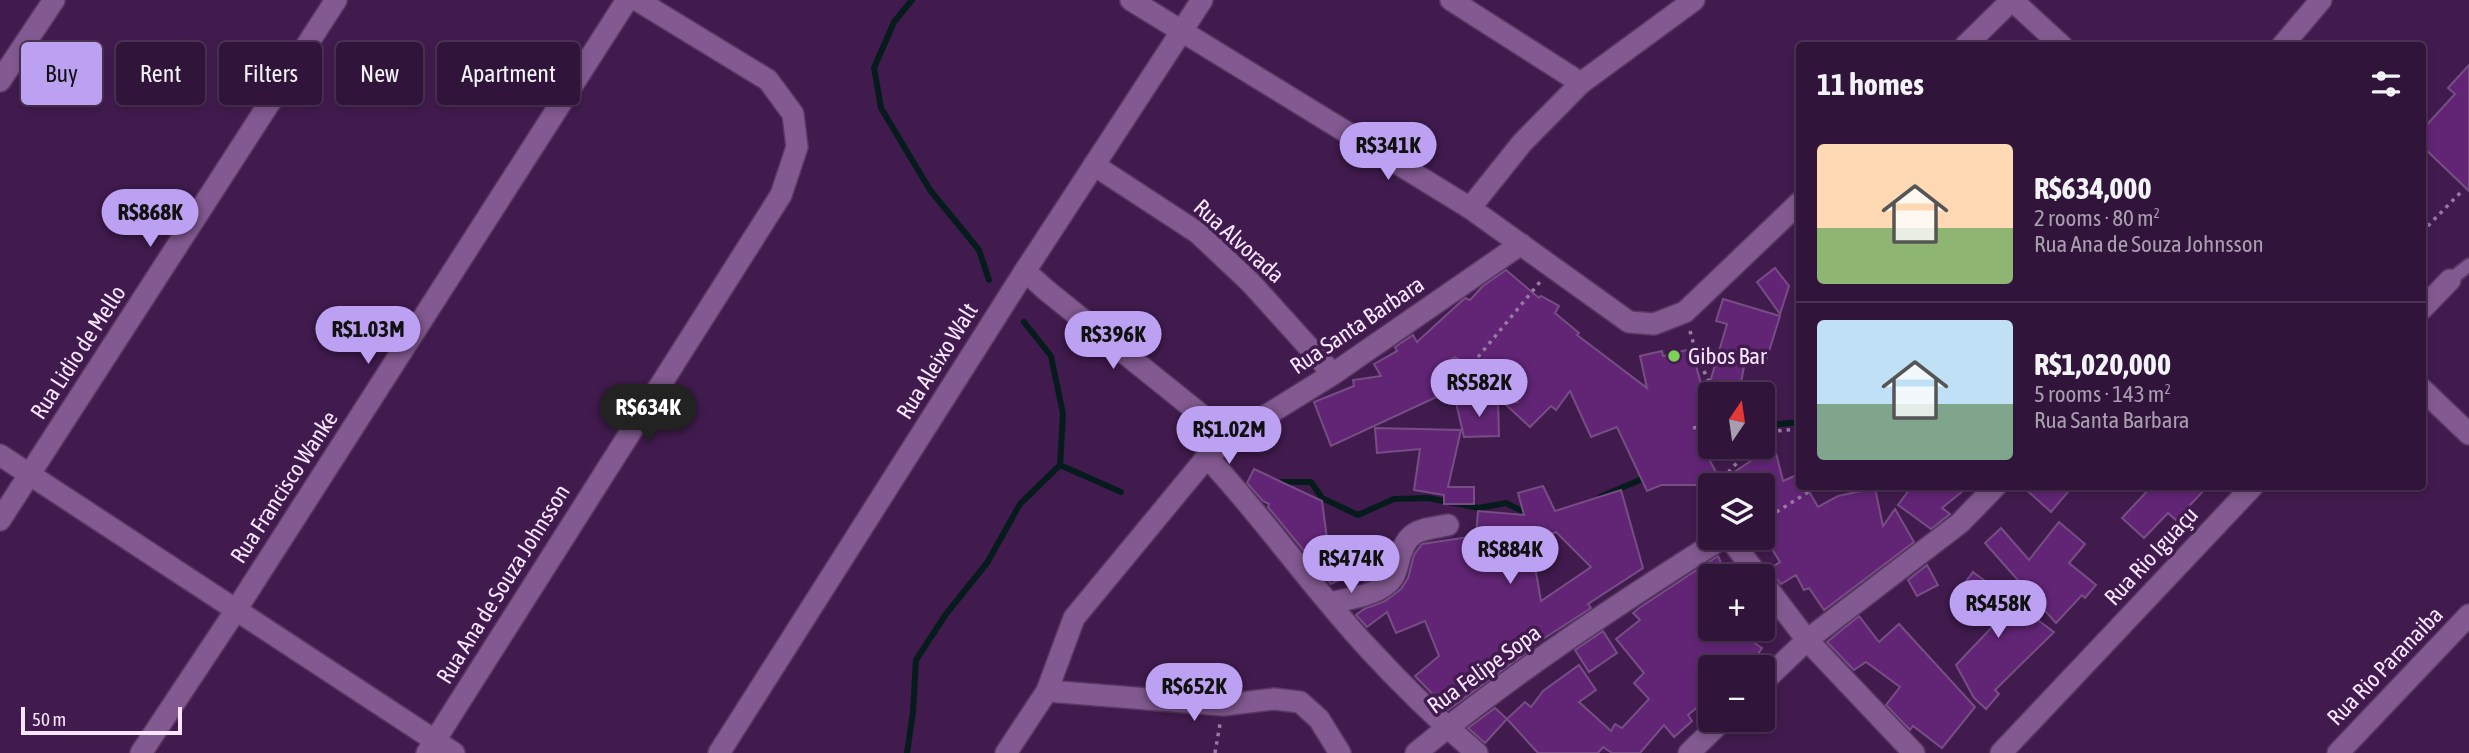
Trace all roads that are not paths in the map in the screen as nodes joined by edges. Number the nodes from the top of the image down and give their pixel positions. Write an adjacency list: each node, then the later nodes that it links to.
1 (54, 0): 15 (street)
2 (336, 0): 31 (street, Rua Lidio de Mello)
3 (627, 0): 39 (street, Rua Francisco Wanke)
4 (637, 0): 46 (street, Rua Ana de Souza Johnsson)
5 (1131, 0): 11 (street)
6 (1202, 0): 11 (street, Rua Aleixo Walt)
7 (1451, 0): 16 (street)
8 (1694, 0): 16 (street)
9 (2012, 0): 12 (street); 13 (street)
10 (2321, 0): 14 (street)
11 (1181, 32): 17 (street, Rua Aleixo Walt); 19 (street)
12 (1969, 42)
13 (2058, 42)
14 (2284, 42)
15 (0, 81)
16 (1581, 83): 19 (street)
17 (1094, 165): 22 (street, Rua Aleixo Walt); 25 (street, Rua Alvorada)
18 (1796, 206): 20 (street)
19 (1470, 208): 20 (street)
20 (1521, 244): 25 (street, Rua Santa Barbara)
21 (2469, 265): 23 (lane)
22 (1025, 271): 28 (street); 49 (street, Rua Aleixo Walt)
23 (2450, 280): 24 (street)
24 (2426, 305)
25 (1334, 374): 28 (street, Rua Santa Barbara)
26 (2426, 392): 27 (street)
27 (2469, 434)
28 (1230, 438): 30 (street, Rua Santa Barbara)
29 (0, 455): 31 (street)
30 (1206, 457): 38 (street); 43 (street, Rua Santa Barbara)
31 (29, 475): 34 (street, Rua Lidio de Mello); 39 (street)
32 (1992, 490): 41 (street)
33 (2249, 490): 56 (street, Rua Rio Iguaçu)
34 (0, 520)
35 (1448, 525): 38 (street)
36 (1704, 550): 44 (street, Rua Felipe Sopa)
37 (1775, 598): 41 (street)
38 (1330, 603): 44 (street)
39 (236, 610): 46 (street); 47 (street, Rua Francisco Wanke)
40 (2469, 615): 57 (street, Rua Rio Paranaiba)
41 (1807, 640): 42 (street); 55 (street)
42 (1775, 670)
43 (1046, 691): 50 (street, Rua Santa Barbara); 51 (street)
44 (1447, 728): 52 (street, Rua Felipe Sopa); 53 (street)
45 (1711, 732): 54 (street)
46 (431, 747): 48 (street)
47 (141, 753)
48 (454, 753)
49 (719, 753)
50 (1006, 753)
51 (1340, 753)
52 (1416, 753)
53 (1477, 753)
54 (1689, 753)
55 (1914, 753)
56 (2001, 753)
57 (2338, 753)

